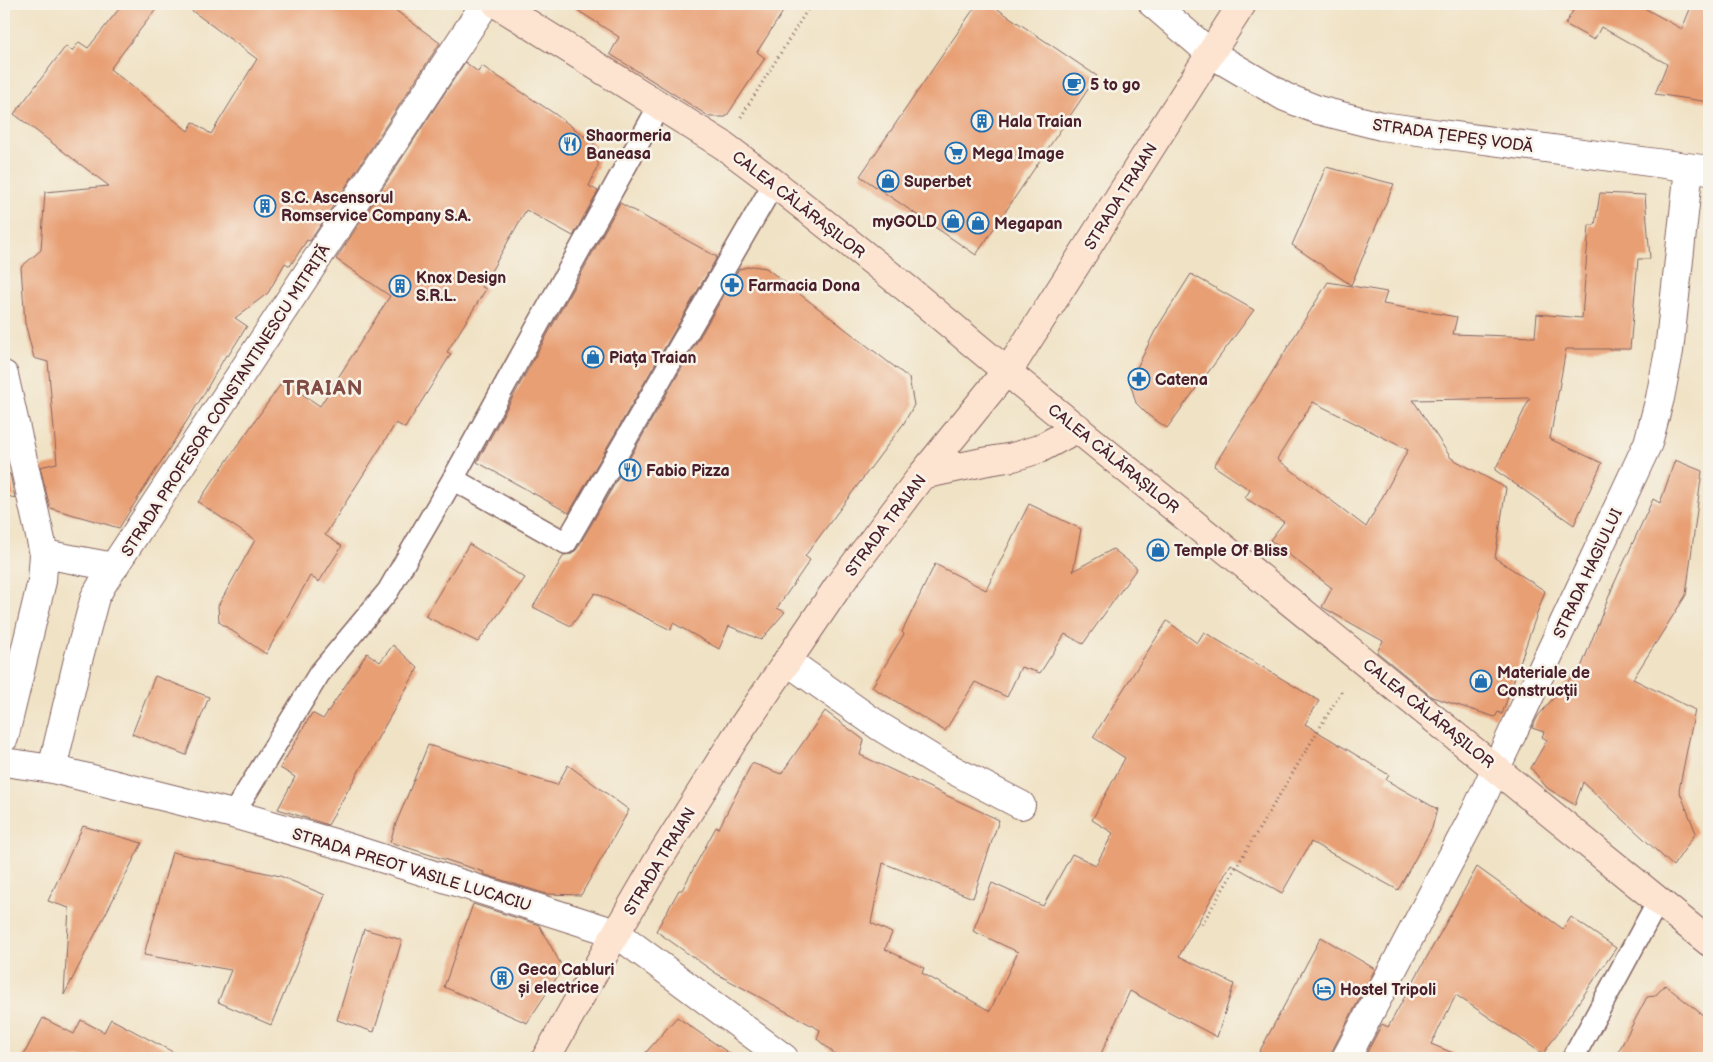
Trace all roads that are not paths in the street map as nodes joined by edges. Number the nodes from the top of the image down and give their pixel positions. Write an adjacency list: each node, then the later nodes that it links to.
1 (484, 4): 15 (street, STRADA PROFESOR CONSTANTINESCU MITRIȚĂ)
2 (497, 4): 6 (main road, CALEA CĂLĂRAȘILOR)
3 (1153, 4): 5 (street, STRADA ȚEPEȘ VODĂ)
4 (1242, 4): 5 (main road, STRADA TRAIAN)
5 (1210, 53): 7 (street, STRADA ȚEPEȘ VODĂ); 9 (main road, STRADA TRAIAN)
6 (660, 104): 8 (main road, CALEA CĂLĂRAȘILOR); 13 (lane)
7 (1699, 169): 19 (street, STRADA HAGIULUI)
8 (774, 183): 9 (main road, CALEA CĂLĂRAȘILOR); 13 (lane)
9 (1006, 371): 11 (main road, CALEA CĂLĂRAȘILOR); 12 (main road, STRADA TRAIAN)
10 (4, 375): 14 (street)
11 (1078, 428): 12 (main road); 19 (main road, CALEA CĂLĂRAȘILOR)
12 (922, 475): 16 (main road, STRADA TRAIAN)
13 (453, 479): 22 (lane)
14 (44, 554): 15 (street); 17 (street)
15 (114, 567): 20 (street, STRADA PROFESOR CONSTANTINESCU MITRIȚĂ)
16 (787, 661): 21 (street); 24 (main road, STRADA TRAIAN)
17 (4, 738)
18 (4, 762): 20 (street, STRADA PREOT VASILE LUCACIU)
19 (1496, 768): 23 (main road, CALEA CĂLĂRAȘILOR); 28 (street, STRADA HAGIULUI)
20 (52, 769): 22 (street, STRADA PREOT VASILE LUCACIU)
21 (1021, 805)
22 (233, 814): 24 (street, STRADA PREOT VASILE LUCACIU)
23 (1658, 901): 25 (main road, CALEA CĂLĂRAȘILOR); 29 (lane)
24 (616, 933): 26 (main road, STRADA TRAIAN); 27 (street, STRADA PREOT VASILE LUCACIU)
25 (1709, 942)
26 (546, 1058)
27 (784, 1058)
28 (1346, 1058)
29 (1573, 1058)

